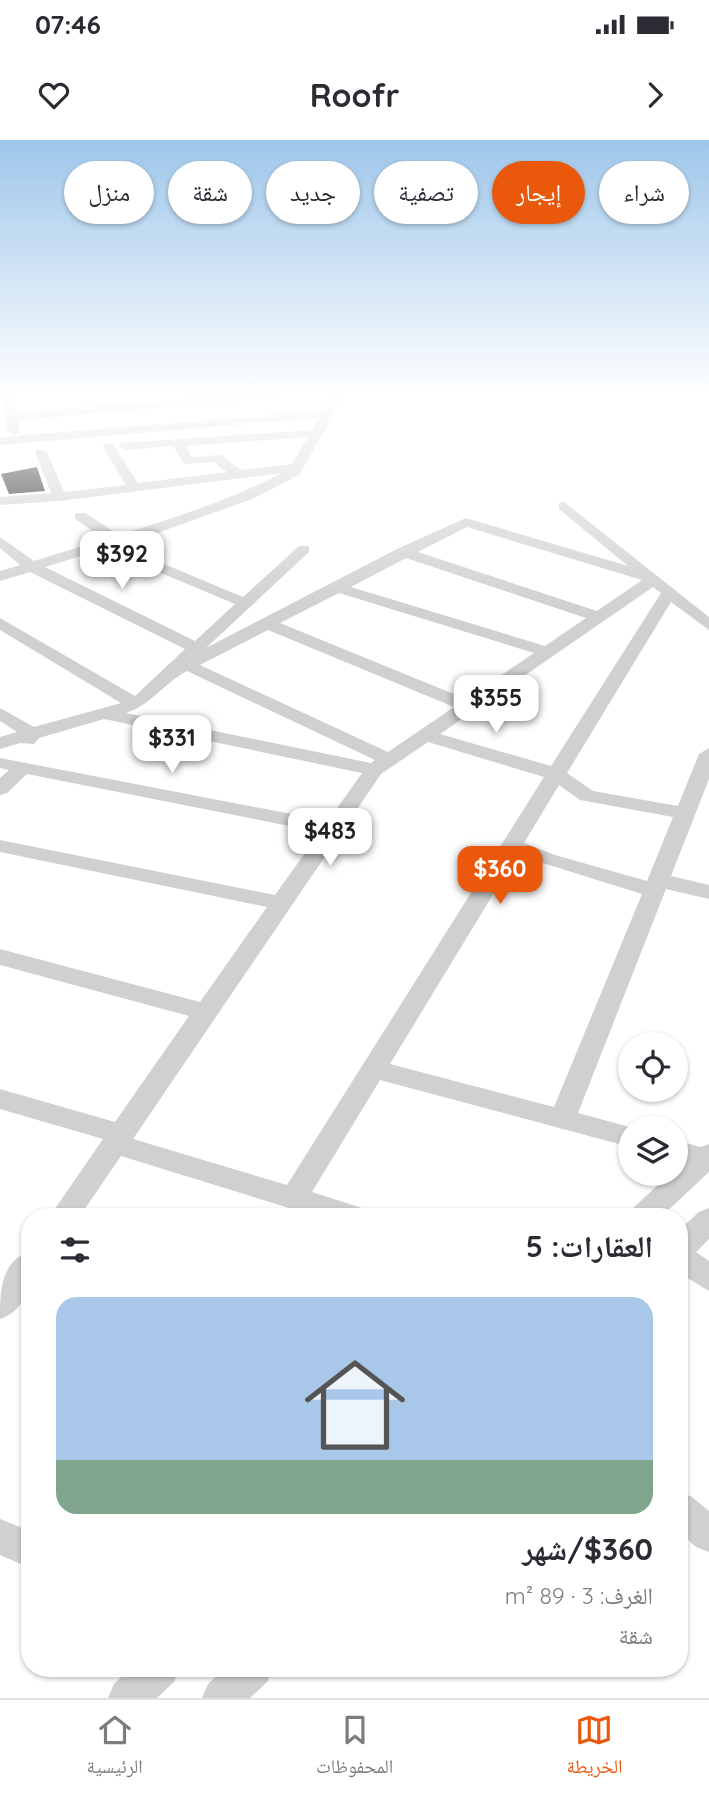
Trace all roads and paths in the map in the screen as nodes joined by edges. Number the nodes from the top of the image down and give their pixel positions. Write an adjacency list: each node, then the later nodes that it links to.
1 (48, 467): 7 (street)
2 (119, 467): 6 (street)
3 (227, 467): 5 (street)
4 (297, 467): 5 (street); 13 (street)
5 (237, 474): 6 (street)
6 (133, 486): 7 (street)
7 (65, 497): 8 (street); 10 (street)
8 (0, 501)
9 (564, 506): 20 (street)
10 (0, 508)
11 (167, 510): 13 (street)
12 (80, 516): 15 (street)
13 (185, 520): 15 (street)
14 (0, 541): 18 (street)
15 (113, 543): 18 (street); 22 (street)
16 (303, 549): 22 (street)
17 (402, 552): 20 (street); 21 (street); 23 (street)
18 (33, 567): 19 (street); 27 (street)
19 (0, 576)
20 (662, 585): 23 (street); 26 (street); 39 (street)
21 (335, 587): 25 (street); 28 (street)
22 (245, 603): 27 (street)
23 (599, 617): 28 (street)
24 (0, 623): 30 (street)
25 (265, 624): 29 (street); 31 (street)
26 (709, 625)
27 (196, 648): 29 (street)
28 (547, 652): 31 (street)
29 (178, 667): 30 (street); 38 (street)
30 (136, 704): 33 (street)
31 (468, 706): 35 (street)
32 (0, 713): 34 (street)
33 (104, 713): 34 (street); 38 (street)
34 (32, 734): 37 (street)
35 (424, 735): 38 (street); 39 (street)
36 (709, 754): 41 (street)
37 (7, 760): 40 (street); 42 (street)
38 (381, 764): 42 (street)
39 (556, 774): 41 (street); 44 (street)
40 (0, 789)
41 (685, 813): 45 (street)
42 (332, 828): 47 (street)
43 (0, 846): 47 (street)
44 (512, 846): 45 (street); 50 (street)
45 (657, 885): 46 (street); 52 (street)
46 (709, 892)
47 (279, 903): 49 (street)
48 (0, 957): 49 (street)
49 (205, 1012): 54 (street)
50 (374, 1069): 52 (street); 57 (street)
51 (0, 1099): 54 (street)
52 (563, 1118): 53 (street)
53 (618, 1134)
54 (118, 1139): 57 (street); 58 (street)
55 (688, 1153): 56 (street)
56 (707, 1157): 60 (street)
57 (294, 1197): 59 (street)
58 (70, 1208)
59 (328, 1208)
60 (652, 1208)
61 (709, 1220): 62 (street)
62 (688, 1240)
63 (688, 1263): 64 (street)
64 (709, 1278)
65 (688, 1516): 66 (street)
66 (709, 1534)
67 (0, 1536): 68 (street)
68 (21, 1546)
69 (150, 1677): 71 (street)
70 (244, 1677): 72 (street)
71 (128, 1698)
72 (222, 1698)

